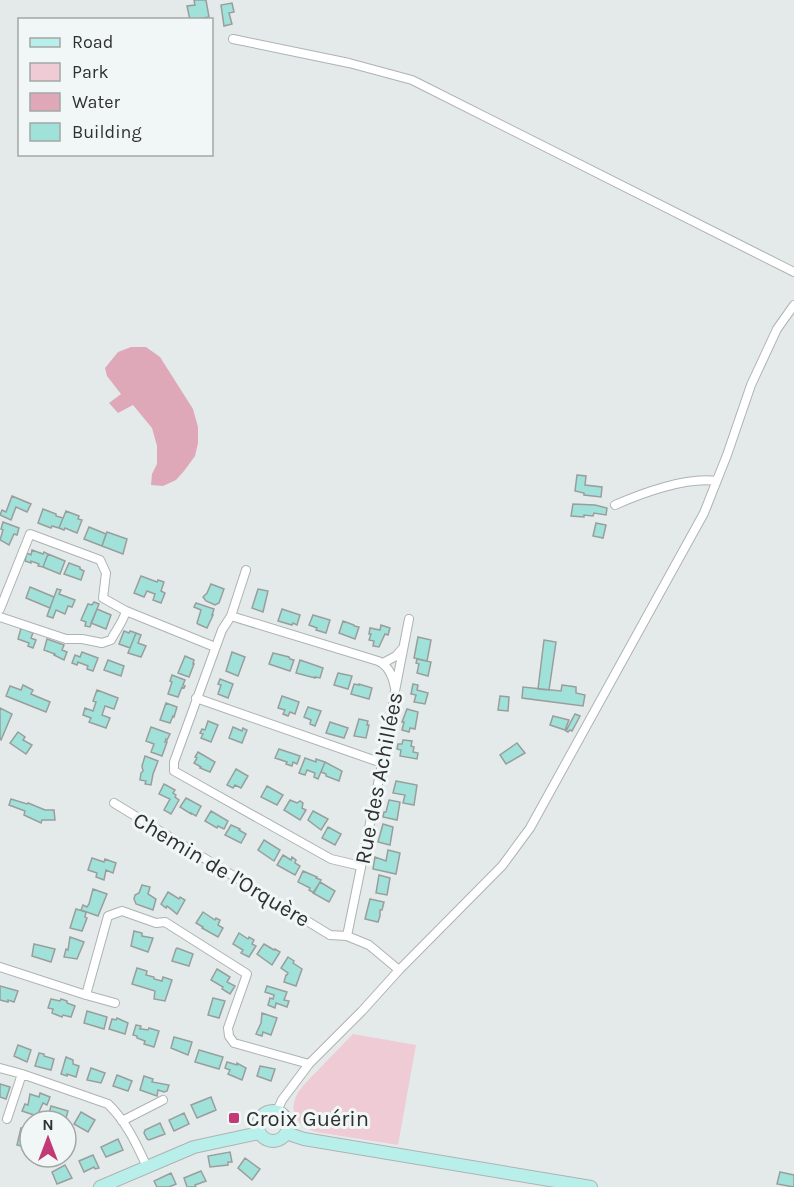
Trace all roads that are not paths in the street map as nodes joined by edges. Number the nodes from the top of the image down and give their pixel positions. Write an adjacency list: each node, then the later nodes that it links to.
1 (233, 39): 2 (street)
2 (794, 272)
3 (794, 306): 4 (street)
4 (716, 481): 5 (street); 22 (street)
5 (615, 505)
6 (246, 570): 10 (street)
7 (0, 609): 8 (street)
8 (126, 611): 9 (street); 12 (street)
9 (0, 616)
10 (231, 616): 12 (street); 14 (street)
11 (409, 619): 13 (street, Rue des Achillées)
12 (215, 647): 16 (street)
13 (404, 648): 14 (street); 15 (street, Rue des Achillées)
14 (383, 663): 15 (street)
15 (395, 691): 17 (street, Rue des Achillées)
16 (196, 698): 17 (street); 19 (street)
17 (382, 763): 19 (street, Rue des Achillées)
18 (114, 803): 20 (street, Chemin de l'Orquère)
19 (361, 867): 20 (street, Rue des Achillées)
20 (347, 936): 22 (street)
21 (0, 967): 23 (street)
22 (399, 970): 25 (street)
23 (86, 995): 24 (street); 25 (street)
24 (115, 1003)
25 (309, 1064): 29 (street)
26 (0, 1068): 27 (street)
27 (22, 1074): 30 (street); 31 (street)
28 (163, 1100): 31 (street)
29 (277, 1111): 32 (street); 33 (street)
30 (7, 1119)
31 (122, 1121): 34 (street)
32 (260, 1132): 33 (street); 34 (street)
33 (286, 1133): 35 (street)
34 (147, 1167): 36 (street)
35 (535, 1182): 38 (street)
36 (114, 1184): 37 (street)
37 (100, 1187)
38 (591, 1187)

